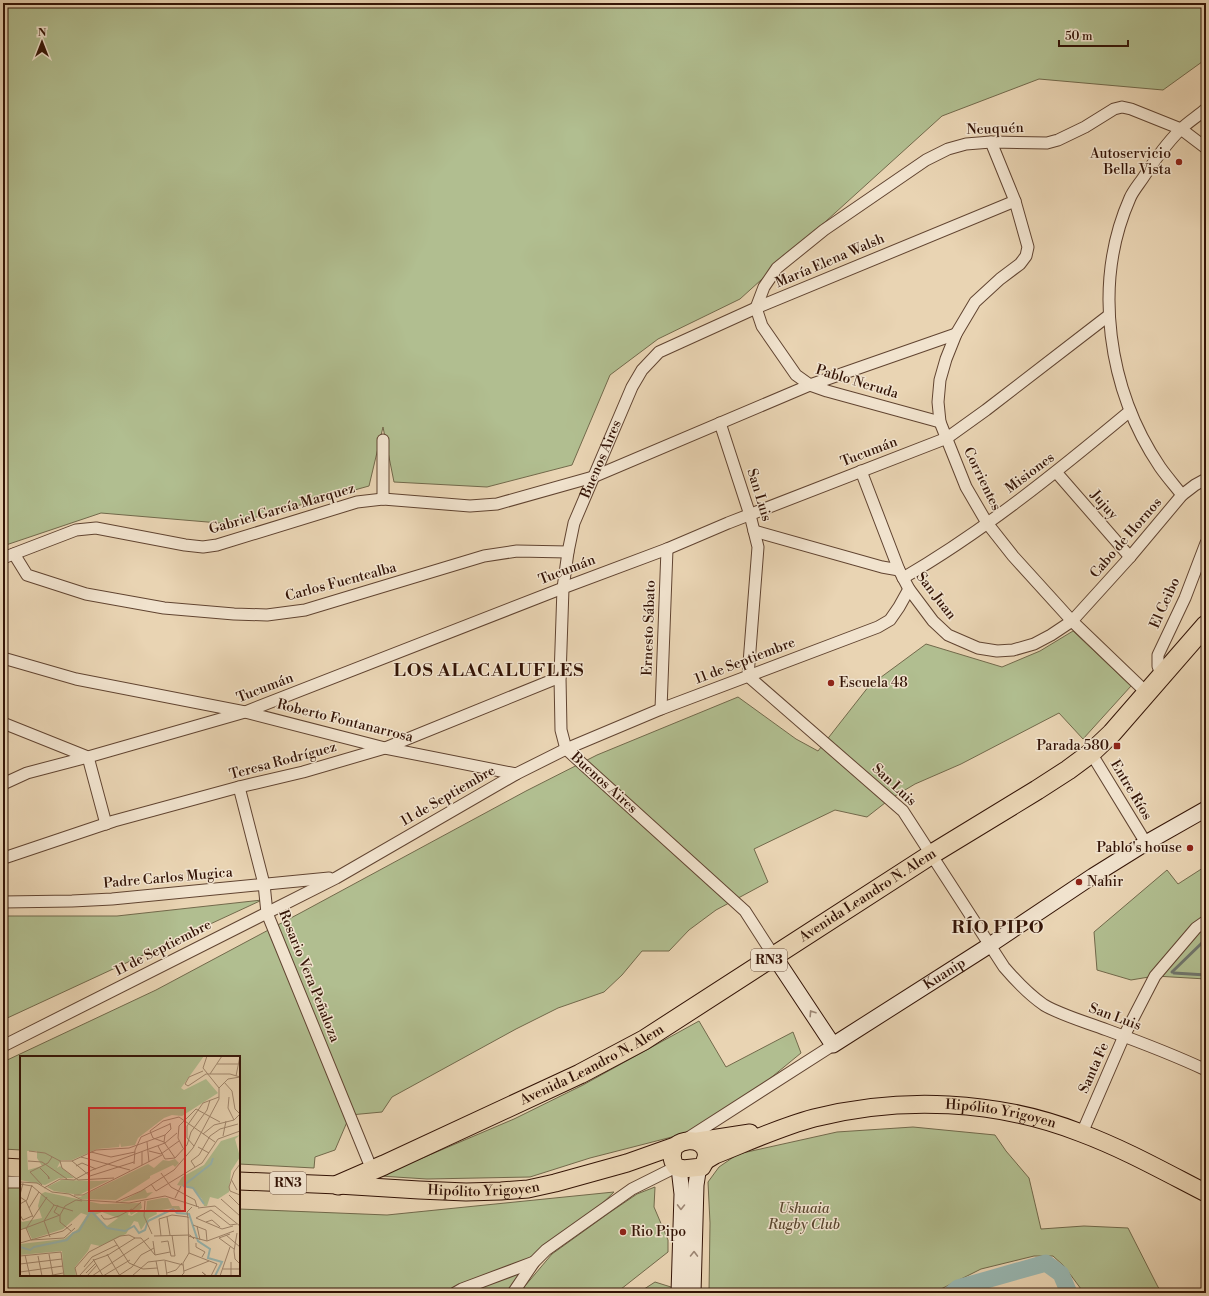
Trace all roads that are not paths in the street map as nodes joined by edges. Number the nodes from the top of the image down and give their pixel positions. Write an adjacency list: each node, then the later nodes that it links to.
1 (1206, 109): 2 (street)
2 (1181, 129): 3 (street, Neuquén); 4 (street, Neuquén); 7 (street)
3 (991, 142): 5 (street); 6 (street, Neuquén)
4 (1206, 148)
5 (1015, 201): 6 (street, María Elena Walsh); 8 (street, Corrientes)
6 (756, 308): 9 (street, María Elena Walsh); 10 (street, Pablo Neruda)
7 (1108, 316): 11 (street); 14 (street, Tucumán)
8 (956, 334): 10 (street, Gabriel García Marquez); 12 (street, Corrientes)
9 (658, 352): 18 (street, Buenos Aires)
10 (810, 385): 12 (street, Pablo Neruda); 13 (street, Gabriel García Marquez)
11 (1130, 411): 17 (street, Misiones); 20 (street)
12 (940, 422): 14 (street, Corrientes)
13 (720, 423): 18 (street, Gabriel García Marquez); 22 (street, San Luis)
14 (946, 438): 16 (street, Tucumán); 23 (street, Corrientes)
15 (383, 440): 21 (street)
16 (861, 471): 22 (street, Tucumán); 31 (street, San Juan)
17 (1056, 472): 23 (street, Misiones); 29 (street, Jujuy)
18 (593, 477): 21 (street, Gabriel García Marquez); 27 (street, Buenos Aires)
19 (1206, 479): 20 (street, Cabo de Hornos)
20 (1182, 495): 29 (street, Cabo de Hornos)
21 (383, 499): 28 (street, Gabriel García Marquez)
22 (750, 515): 24 (street, San Luis); 26 (street, Tucumán)
23 (987, 523): 31 (street, Misiones); 34 (street, Corrientes)
24 (754, 531): 31 (street); 37 (street, San Luis)
25 (1206, 542): 38 (street, El Ceibo)
26 (667, 549): 32 (street, Tucumán); 41 (street, Ernesto Sábato)
27 (568, 552): 28 (street, Carlos Fuentealba); 32 (street, Buenos Aires)
28 (14, 554): 30 (street)
29 (1130, 557): 34 (street, Cabo de Hornos)
30 (3, 558)
31 (901, 574): 33 (street, San Juan)
32 (563, 588): 39 (street, Buenos Aires); 42 (street, Tucumán)
33 (909, 589): 34 (street, San Juan); 37 (street, 11 de Septiembre)
34 (1072, 621): 40 (street, Corrientes)
35 (1206, 625): 38 (highway, Avenida Leandro N. Alem / RN3)
36 (3, 658): 42 (street, Roberto Fontanarrosa)
37 (748, 676): 41 (street, 11 de Septiembre); 54 (street, San Luis)
38 (1162, 676): 40 (highway, Avenida Leandro N. Alem / RN3)
39 (560, 677): 44 (street, Teresa Rodríguez); 45 (street, Buenos Aires)
40 (1147, 693): 46 (highway, Avenida Leandro N. Alem / RN3)
41 (661, 709): 45 (street, 11 de Septiembre)
42 (244, 712): 44 (street, Roberto Fontanarrosa); 47 (street, Tucumán)
43 (3, 724): 47 (street)
44 (385, 748): 48 (street, Roberto Fontanarrosa); 50 (street, Teresa Rodríguez)
45 (566, 748): 48 (street, 11 de Septiembre); 62 (street, Buenos Aires)
46 (1091, 753): 53 (street, Entre Ríos); 54 (highway, Avenida Leandro N. Alem / RN3)
47 (88, 757): 49 (street, Tucumán); 52 (street)
48 (516, 774): 56 (street, 11 de Septiembre)
49 (3, 784)
50 (239, 787): 52 (street, Teresa Rodríguez); 57 (street, Rosario Vera Peñaloza)
51 (1206, 809): 53 (main road, Kuanip)
52 (106, 824): 55 (street, Teresa Rodríguez)
53 (1146, 843): 61 (main road, Kuanip)
54 (932, 854): 61 (street, San Luis); 62 (highway, Avenida Leandro N. Alem / RN3)
55 (5, 857)
56 (336, 878): 57 (street, Padre Carlos Mugica); 59 (street, 11 de Septiembre)
57 (264, 884): 58 (street, Padre Carlos Mugica); 59 (street, Rosario Vera Peñaloza)
58 (3, 902)
59 (266, 913): 65 (street, 11 de Septiembre); 75 (street, Rosario Vera Peñaloza)
60 (1206, 921): 63 (street, Santa Fe)
61 (990, 945): 63 (street, San Luis); 64 (main road, Kuanip)
62 (774, 956): 64 (main road, Buenos Aires, one-way to 62); 75 (highway, Avenida Leandro N. Alem / RN3)
63 (1124, 1036): 66 (street, San Luis); 68 (street, Santa Fe)
64 (833, 1045): 69 (street, Kuanip)
65 (3, 1046)
66 (1206, 1070)
67 (782, 1128): 68 (main road, Hipólito Yrigoyen); 69 (main road, Hipólito Yrigoyen); 71 (main road, Hipólito Yrigoyen)
68 (1082, 1133): 80 (main road, Hipólito Yrigoyen)
69 (686, 1143): 70 (main road, Hipólito Yrigoyen); 71 (main road); 72 (main road)
70 (627, 1164): 72 (main road, Hipólito Yrigoyen); 79 (main road, Hipólito Yrigoyen)
71 (703, 1164): 72 (main road); 85 (main road, one-way to 71)
72 (676, 1166): 81 (street); 84 (main road, one-way to 84)
73 (3, 1167): 74 (main road)
74 (20, 1168)
75 (372, 1170): 79 (highway, Avenida Leandro N. Alem / RN3)
76 (240, 1181): 79 (main road, RN3)
77 (3, 1182): 78 (street)
78 (20, 1182)
79 (338, 1185)
80 (1206, 1193)
81 (534, 1262): 82 (street); 83 (street)
82 (454, 1293)
83 (513, 1293)
84 (679, 1293)
85 (693, 1293)

